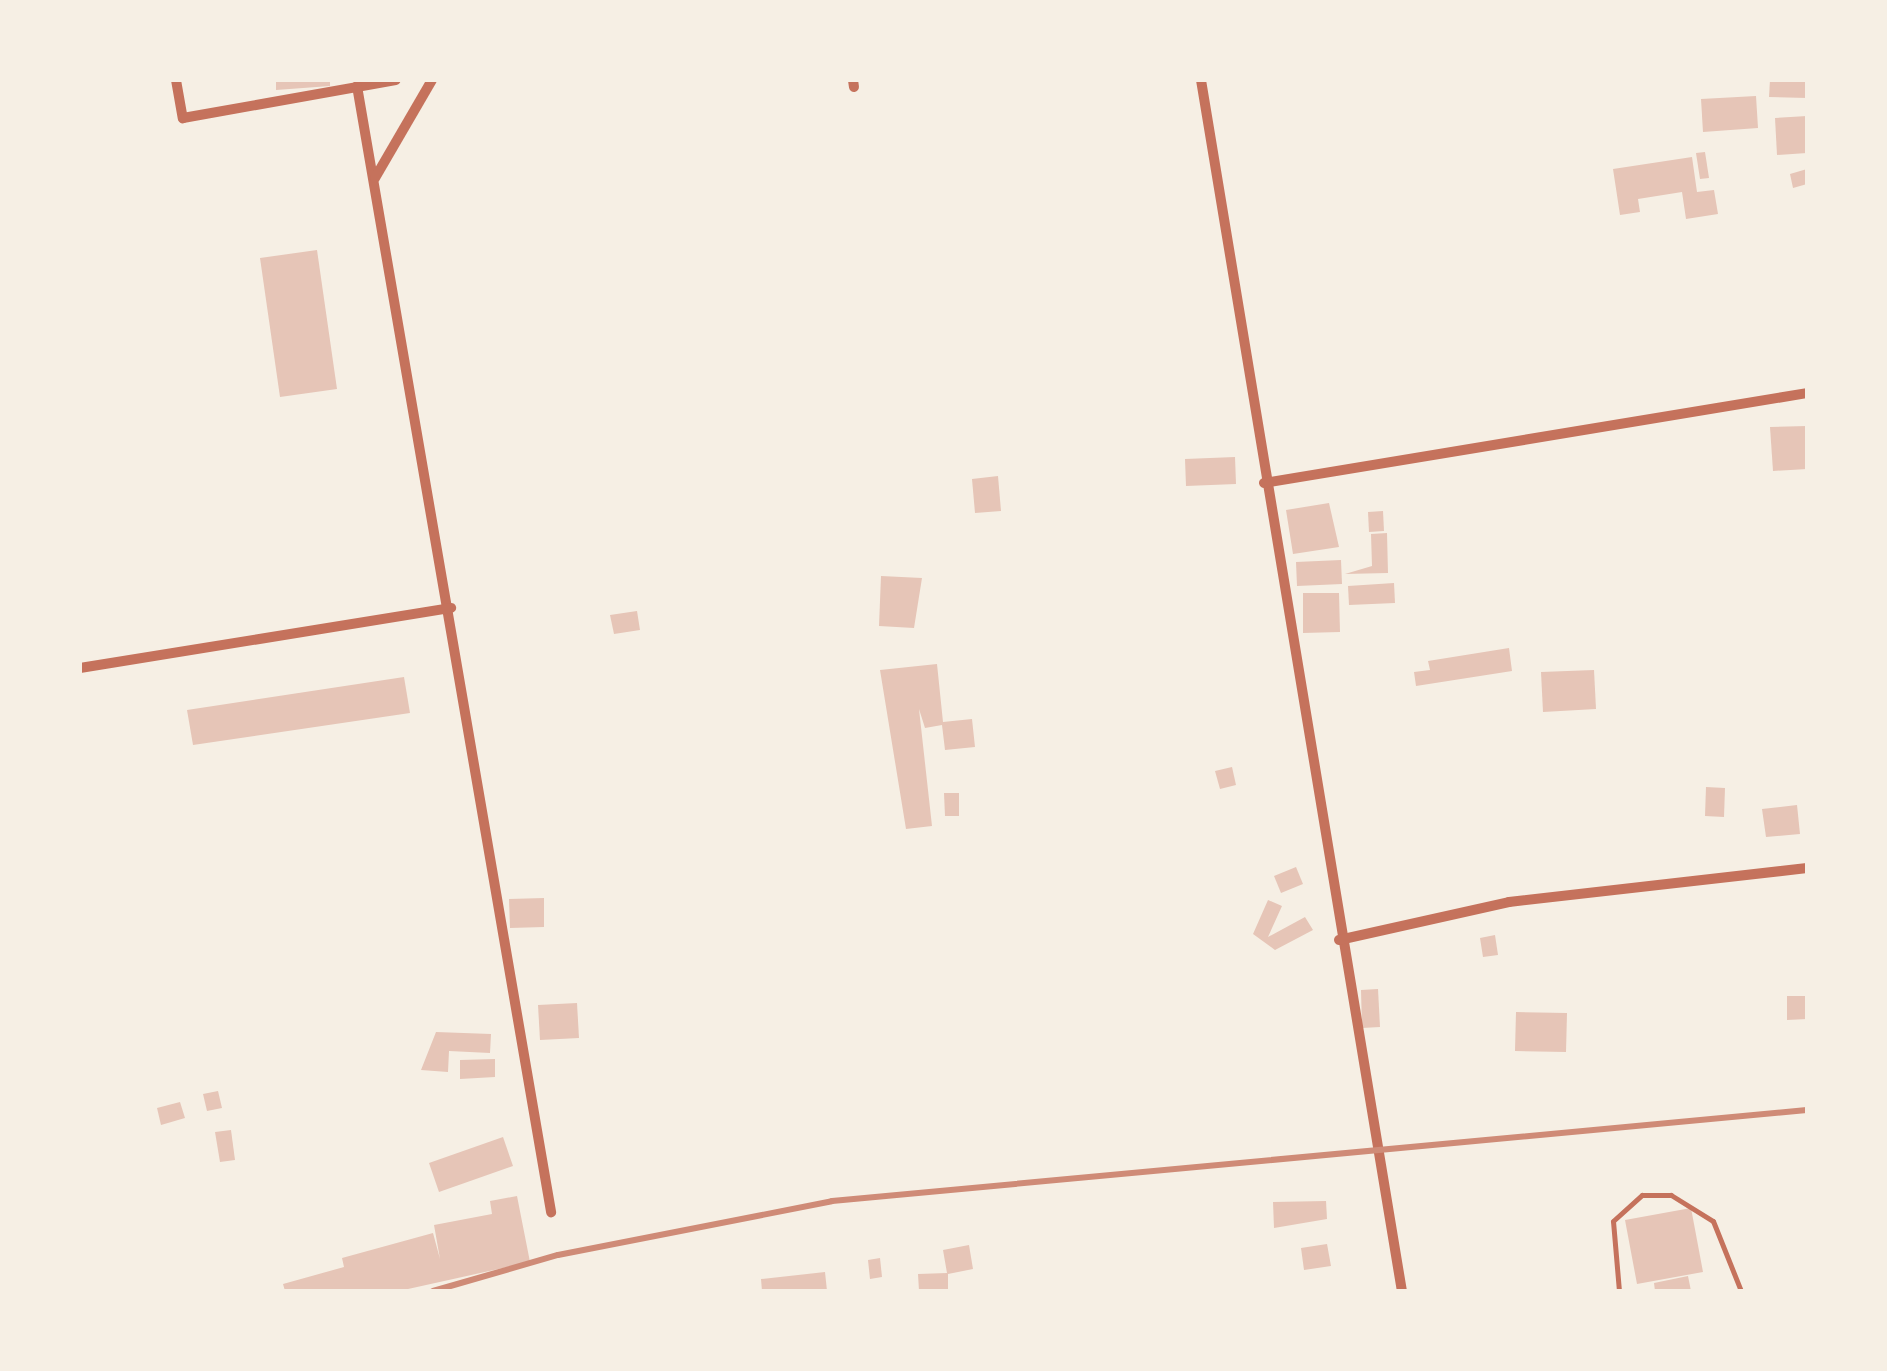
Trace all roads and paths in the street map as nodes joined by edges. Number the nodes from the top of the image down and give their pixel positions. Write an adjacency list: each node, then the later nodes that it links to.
1 (176, 80): 5 (street)
2 (396, 80): 5 (street)
3 (432, 80): 6 (street)
4 (1202, 80): 8 (street)
5 (357, 86): 6 (street)
6 (374, 180): 9 (street)
7 (1807, 393): 8 (street)
8 (1264, 482): 12 (street)
9 (451, 608): 10 (street); 13 (street)
10 (80, 668)
11 (1807, 868): 12 (street)
12 (1340, 940): 14 (street)
13 (551, 1212)
14 (1402, 1291)
15 (1619, 1291): 16 (lane)
16 (1741, 1291)

